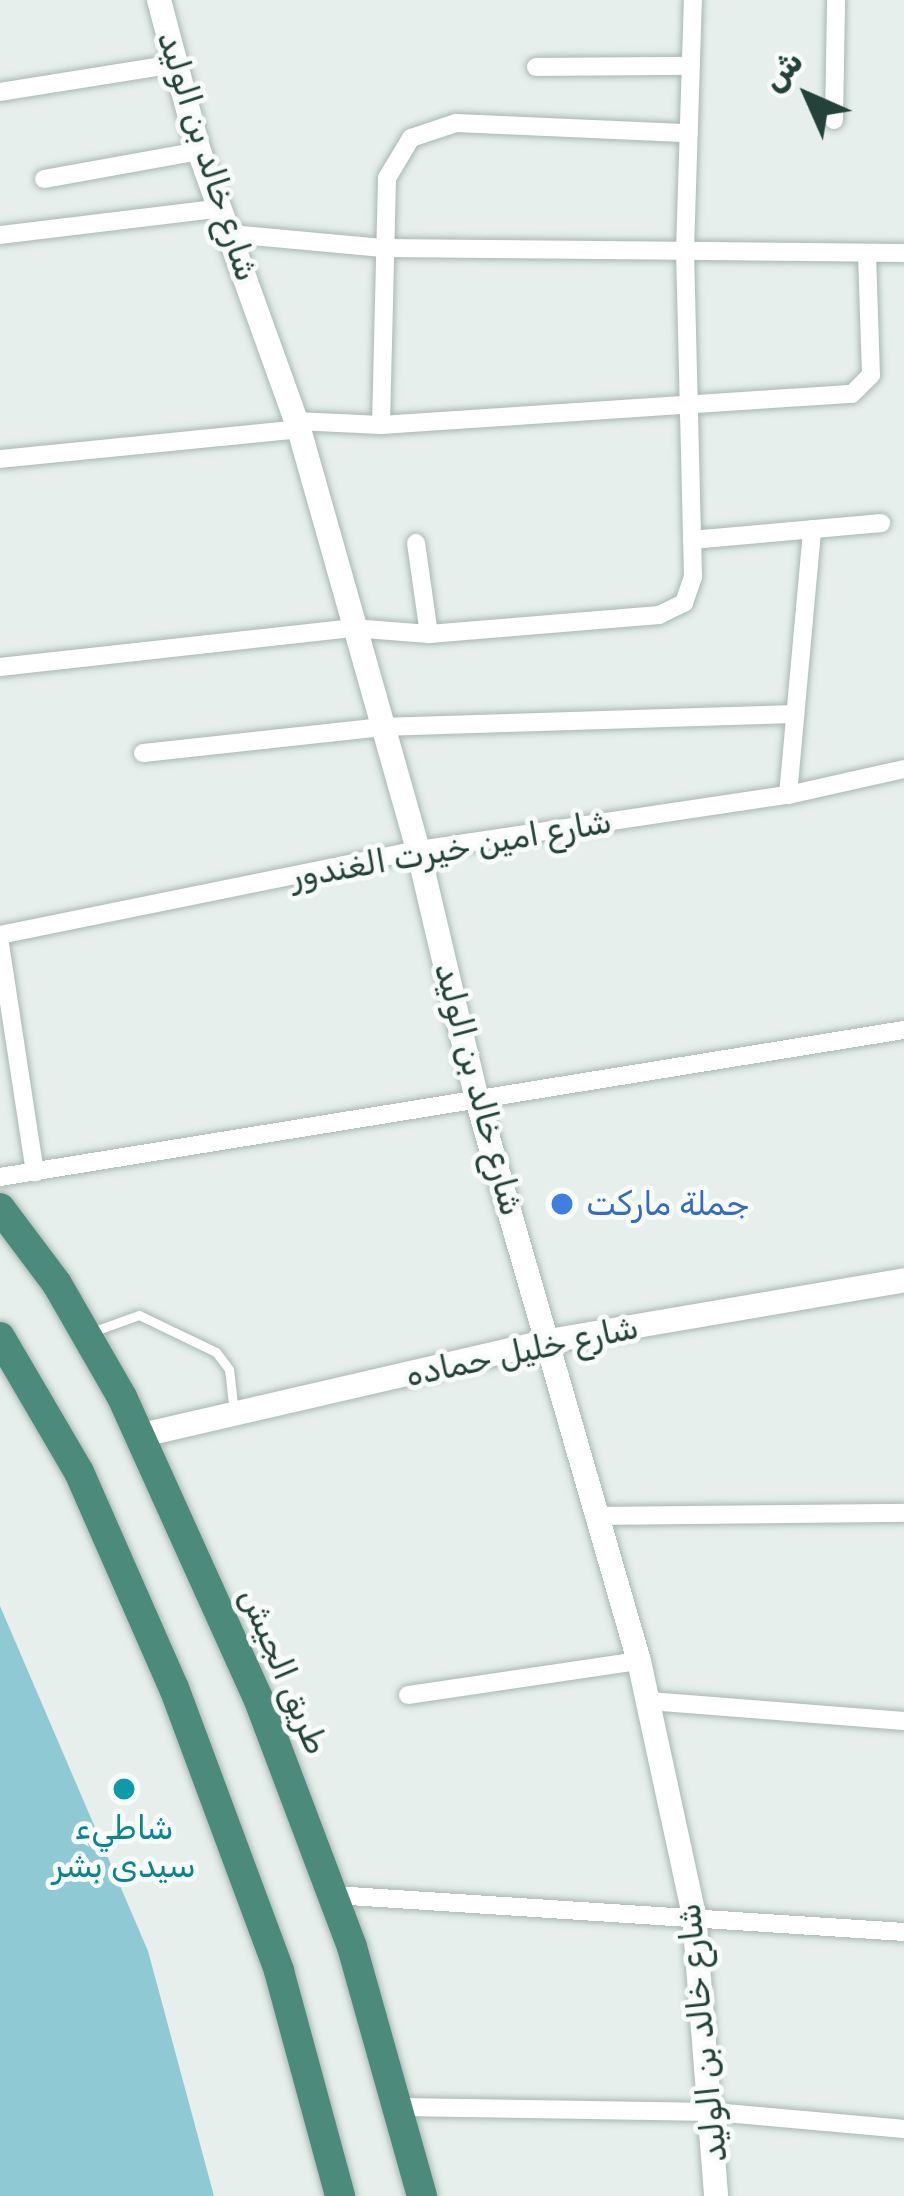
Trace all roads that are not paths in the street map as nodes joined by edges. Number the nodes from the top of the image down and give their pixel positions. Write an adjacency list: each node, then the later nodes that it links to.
1 (159, 0): 4 (street, شارع خالد بن الوليد)
2 (693, 0): 5 (street)
3 (836, 0): 8 (street)
4 (174, 64): 7 (street); 10 (street, شارع خالد بن الوليد)
5 (691, 66): 6 (street); 9 (street)
6 (536, 68)
7 (0, 92)
8 (833, 120)
9 (689, 133): 15 (street); 16 (street)
10 (199, 151): 11 (street); 12 (street, شارع خالد بن الوليد)
11 (44, 179)
12 (221, 208): 13 (street, شارع خالد بن الوليد); 14 (street)
13 (231, 234): 15 (street); 20 (street, شارع خالد بن الوليد)
14 (0, 235)
15 (382, 248): 16 (street); 21 (street)
16 (685, 251): 17 (street); 19 (street)
17 (867, 253): 18 (street); 19 (street)
18 (904, 253)
19 (685, 408): 21 (street); 25 (street)
20 (298, 425): 21 (street); 22 (street); 27 (street, شارع خالد بن الوليد)
21 (381, 425)
22 (0, 459)
23 (880, 523): 24 (street)
24 (812, 529): 25 (street); 30 (street)
25 (692, 540): 28 (street)
26 (416, 543): 28 (street)
27 (352, 628): 28 (street); 29 (street); 31 (street, شارع خالد بن الوليد)
28 (429, 634)
29 (0, 667)
30 (794, 714): 31 (street); 34 (street)
31 (382, 727): 32 (street); 35 (street, شارع خالد بن الوليد)
32 (143, 753)
33 (904, 769): 34 (street, شارع امين خيرت الغندور)
34 (788, 795): 35 (street, شارع امين خيرت الغندور)
35 (418, 850): 36 (street, شارع امين خيرت الغندور); 38 (street, شارع خالد بن الوليد)
36 (0, 939): 39 (street)
37 (904, 1030): 38 (street)
38 (476, 1096): 39 (street); 45 (street, شارع خالد بن الوليد)
39 (35, 1172): 40 (street)
40 (0, 1177)
41 (0, 1208): 43 (highway, طريق الجيش)
42 (904, 1280): 45 (street, شارع خليل حماده)
43 (87, 1334): 46 (lane); 47 (highway, طريق الجيش)
44 (0, 1337): 60 (highway)
45 (549, 1341): 46 (street, شارع خليل حماده); 49 (street, شارع خالد بن الوليد)
46 (234, 1417): 47 (street, شارع خليل حماده)
47 (142, 1436): 54 (highway, طريق الجيش)
48 (904, 1513): 49 (street)
49 (600, 1516): 50 (street, شارع خالد بن الوليد)
50 (639, 1661): 51 (street); 52 (street, شارع خالد بن الوليد)
51 (408, 1695)
52 (649, 1701): 53 (street); 55 (street, شارع خالد بن الوليد)
53 (904, 1721)
54 (334, 1894): 55 (street); 57 (highway, طريق الجيش)
55 (694, 1915): 56 (street); 58 (street, شارع خالد بن الوليد)
56 (904, 1932)
57 (401, 2107): 58 (street); 61 (highway, طريق الجيش)
58 (714, 2112): 59 (street); 62 (street, شارع خالد بن الوليد)
59 (904, 2129)
60 (340, 2196)
61 (422, 2196)
62 (716, 2196)

